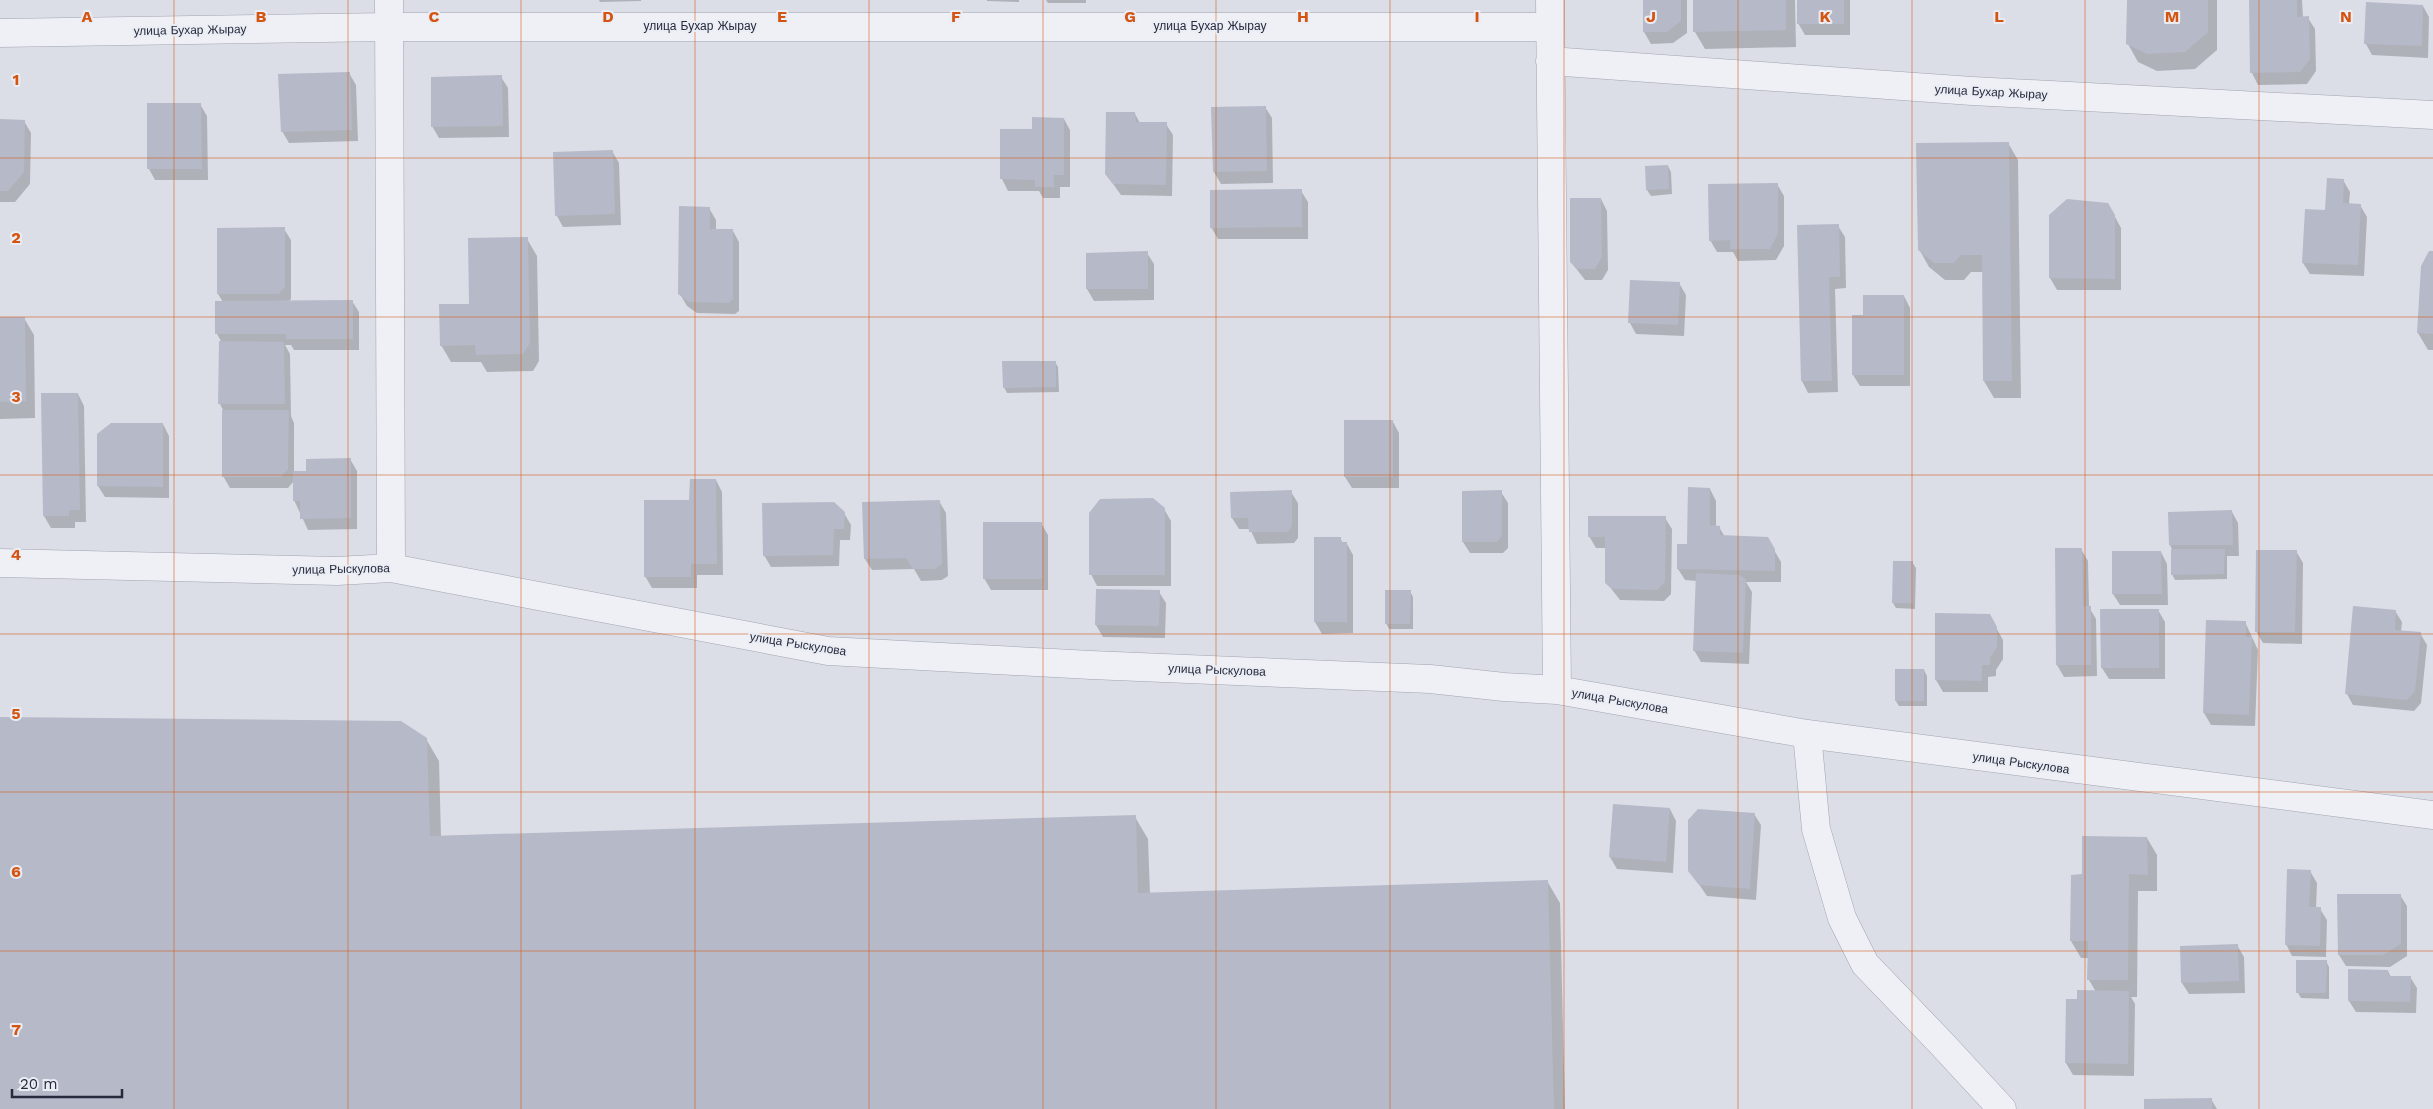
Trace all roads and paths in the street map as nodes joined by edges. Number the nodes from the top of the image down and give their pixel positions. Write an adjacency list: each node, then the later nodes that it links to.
1 (388, 0): 3 (street)
2 (1550, 13): 3 (street, улица Бухар Жырау); 5 (street)
3 (389, 27): 4 (street, улица Бухар Жырау); 8 (street)
4 (0, 33)
5 (1550, 61): 6 (street, улица Бухар Жырау); 9 (street)
6 (2433, 115)
7 (0, 563): 8 (street, улица Рыскулова)
8 (391, 568): 9 (street, улица Рыскулова)
9 (1557, 690): 10 (street, улица Рыскулова)
10 (1807, 734): 11 (street, улица Рыскулова); 12 (street)
11 (2433, 815)
12 (2002, 1109)

